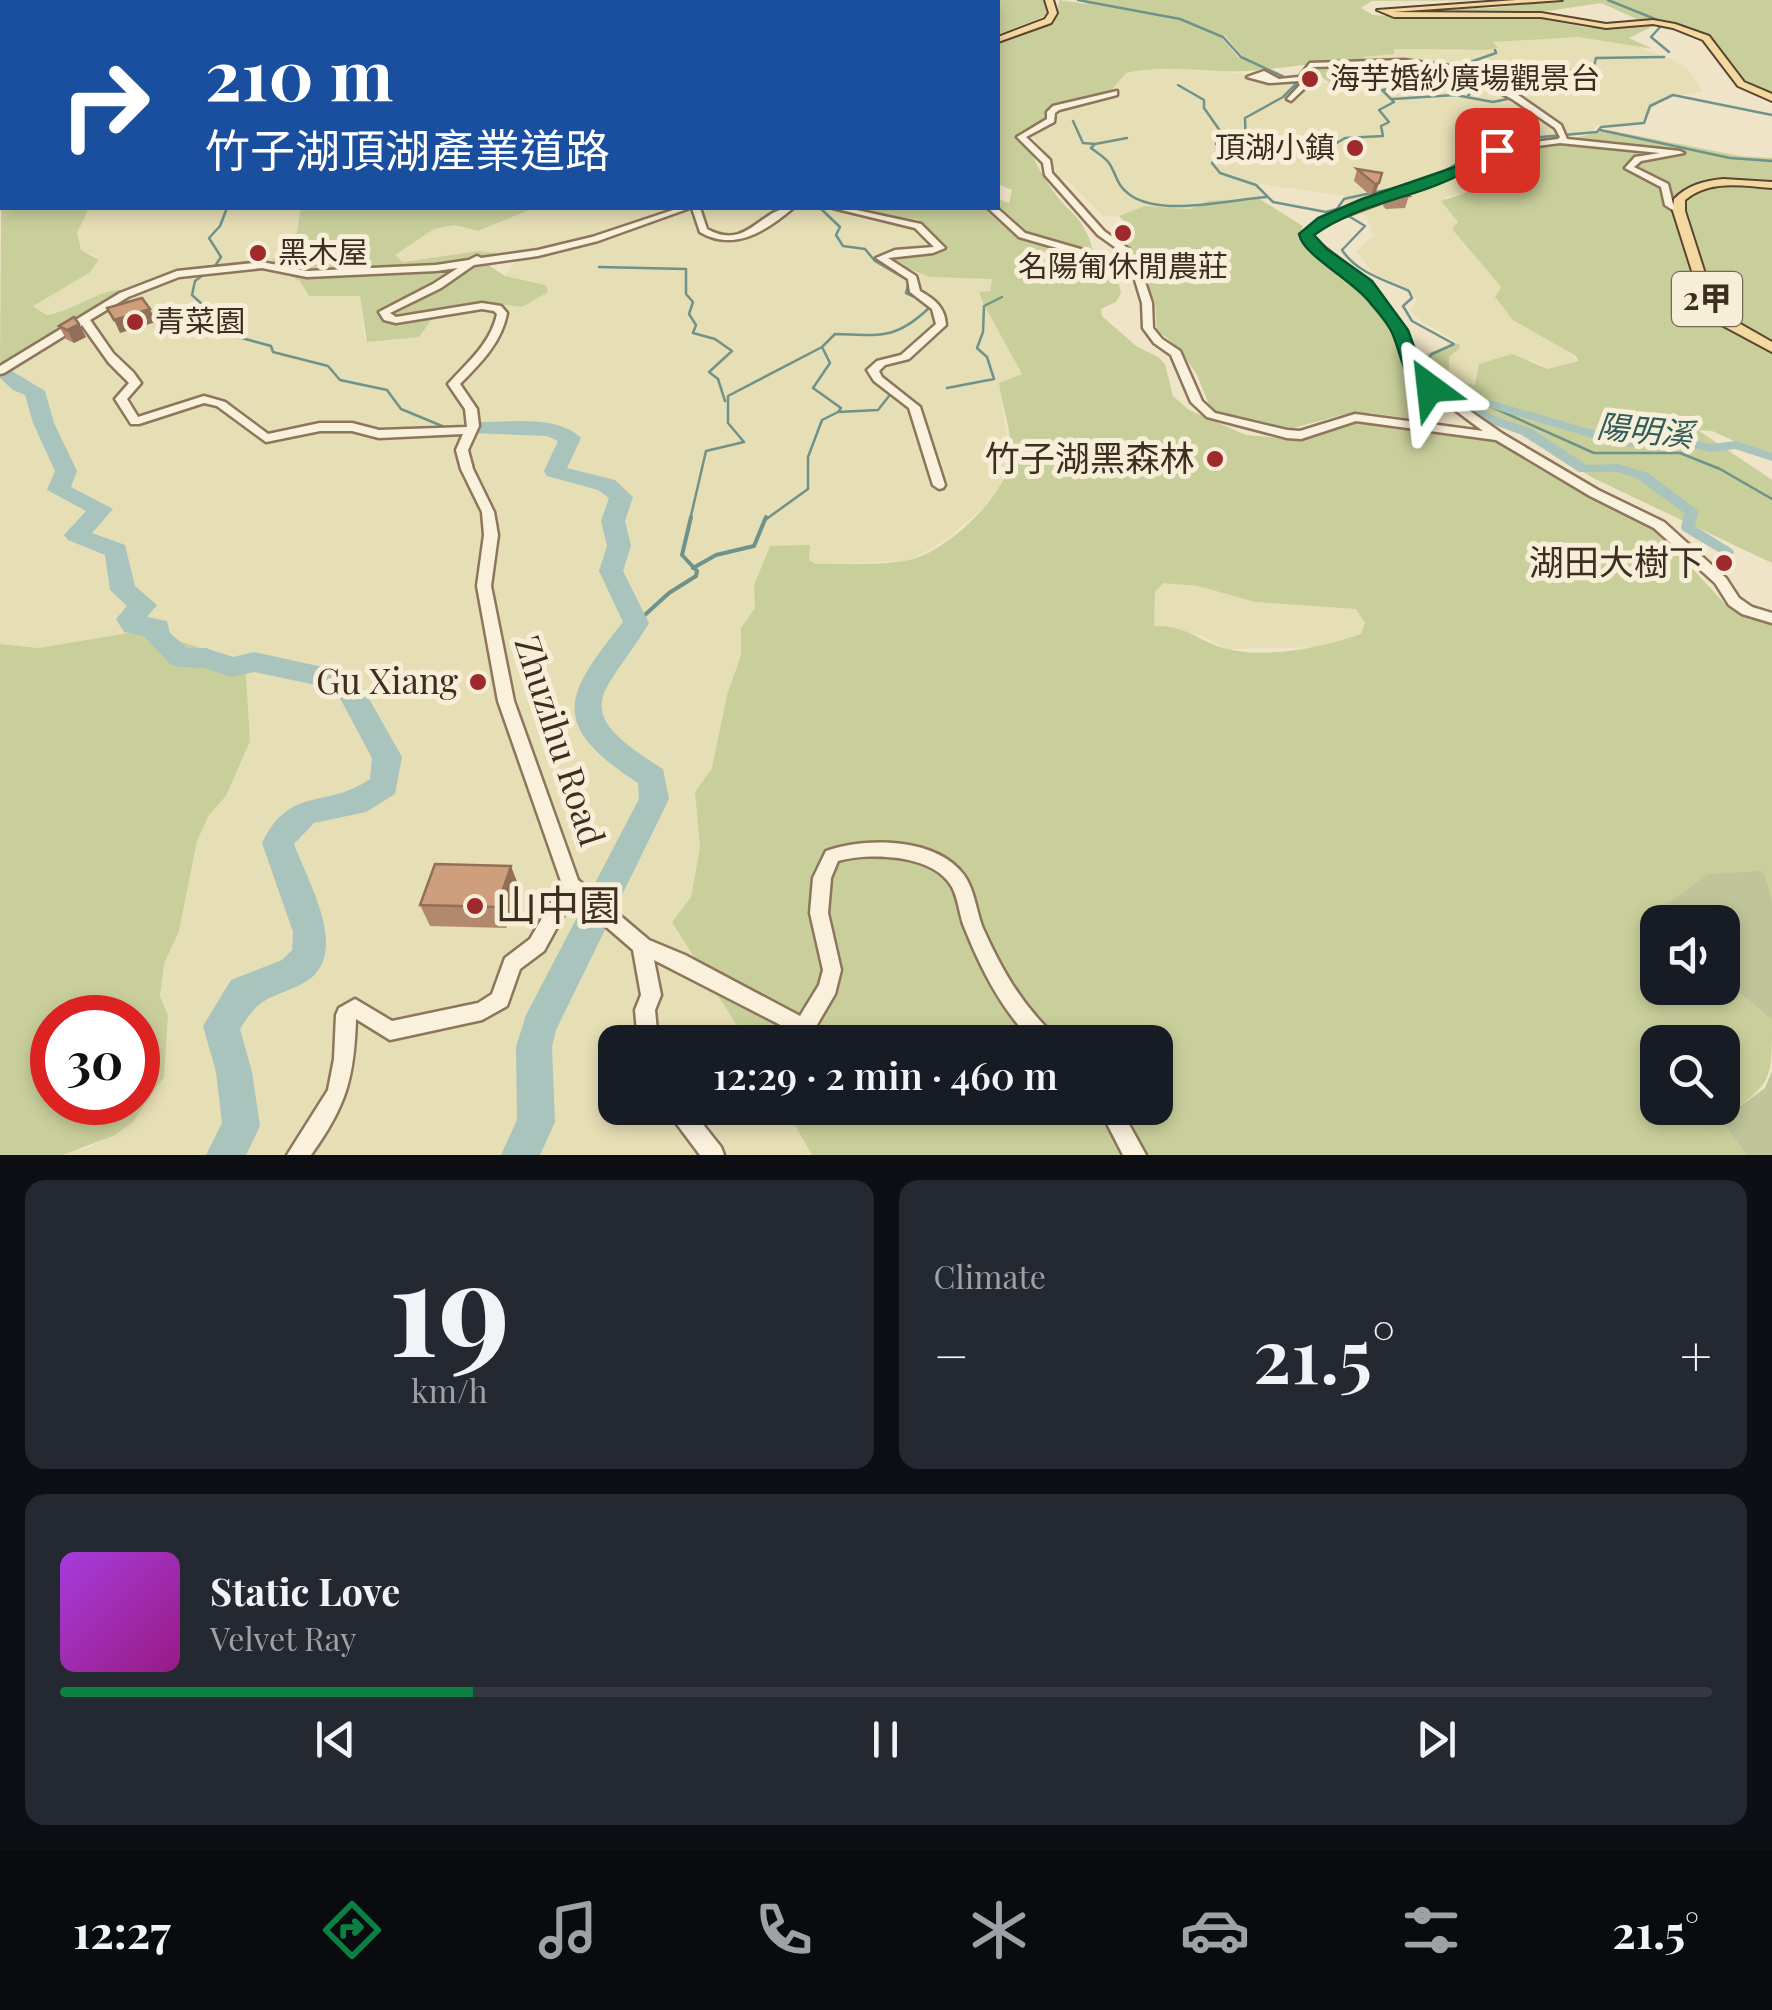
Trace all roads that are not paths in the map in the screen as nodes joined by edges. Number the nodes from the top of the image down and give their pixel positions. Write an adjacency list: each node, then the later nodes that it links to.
1 (1049, 0): 5 (main road)
2 (1383, 0): 4 (main road)
3 (1558, 0): 4 (main road)
4 (1499, 5): 9 (main road)
5 (1000, 39)
6 (1276, 80): 7 (street)
7 (1296, 80): 10 (street); 11 (street)
8 (1114, 94): 20 (street)
9 (1772, 98)
10 (1291, 99)
11 (1562, 138): 18 (street); 25 (street)
12 (1772, 185): 18 (main road)
13 (680, 210): 19 (street, Zhuzihu Road)
14 (697, 210): 15 (street)
15 (786, 210)
16 (846, 210): 26 (street)
17 (994, 210): 20 (street)
18 (1679, 211): 22 (main road, 2甲)
19 (477, 260): 21 (street, Zhuzihu Road); 24 (street, Zhuzihu Road)
20 (1126, 269): 25 (street)
21 (82, 320): 23 (street, Zhuzihu Road); 24 (street)
22 (1772, 348)
23 (0, 372)
24 (472, 430): 28 (street, Zhuzihu Road)
25 (1499, 437): 27 (street)
26 (939, 484)
27 (1772, 618)
28 (571, 885): 29 (street, Zhuzihu Road); 36 (street)
29 (642, 946): 30 (street); 31 (street, Zhuzihu Road)
30 (646, 1025)
31 (798, 1025)
32 (806, 1025): 33 (street, Zhuzihu Road)
33 (1031, 1025)
34 (690, 1125): 37 (street)
35 (1118, 1125): 38 (street)
36 (298, 1155)
37 (713, 1155)
38 (1135, 1155)

